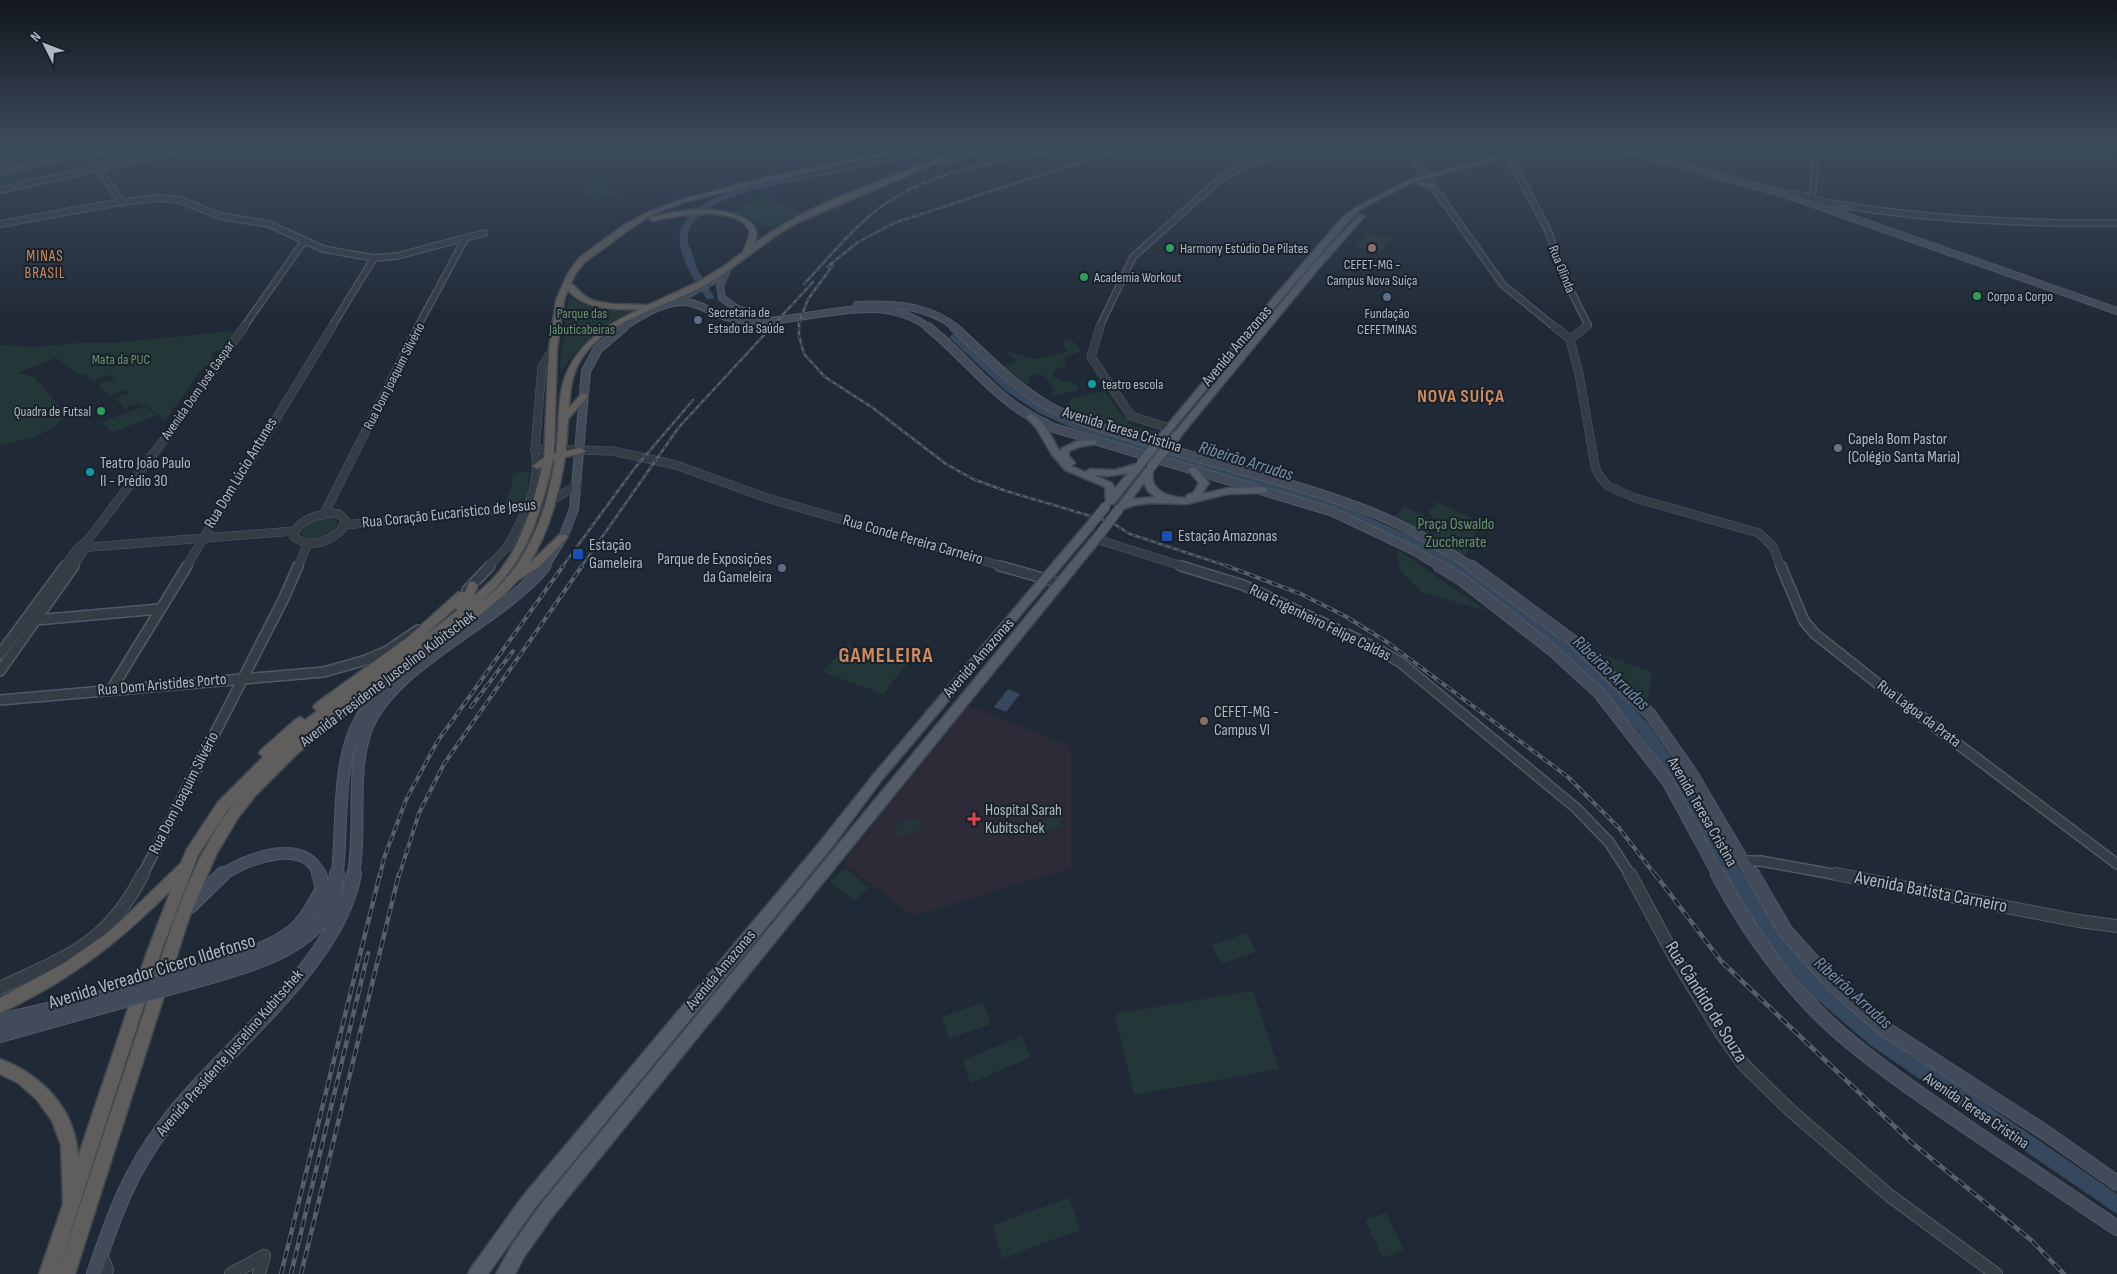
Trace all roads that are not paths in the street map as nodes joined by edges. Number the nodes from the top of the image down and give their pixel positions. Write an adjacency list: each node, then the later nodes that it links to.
1 (118, 202): 14 (street)
2 (179, 202): 23 (street)
3 (681, 202): 20 (highway)
4 (839, 202): 25 (highway)
5 (1194, 202): 41 (street)
6 (1369, 202): 41 (main road, Avenida Amazonas)
7 (1381, 202): 48 (main road, Avenida Amazonas, bridge)
8 (1442, 202): 35 (street)
9 (1534, 202): 33 (street, Rua Olinda)
10 (1809, 202): 15 (main road)
11 (1820, 202): 16 (main road)
12 (1823, 202): 17 (street)
13 (1840, 202): 18 (street)
14 (109, 204): 19 (street)
15 (1817, 206): 16 (main road); 30 (main road)
16 (1831, 207): 17 (main road)
17 (1844, 209): 18 (street); 30 (main road)
18 (2117, 221)
19 (0, 224)
20 (621, 231): 25 (highway); 26 (highway, Avenida Presidente Juscelino Kubitschek)
21 (485, 233): 22 (street)
22 (464, 240): 24 (street); 57 (street, Rua Dom Joaquim Silvério)
23 (305, 243): 24 (street); 64 (street, Avenida Dom José Gaspar)
24 (373, 260): 63 (street, Rua Dom Lúcio Antunes)
25 (728, 268): 27 (highway); 32 (main road, Avenida Teresa Cristina)
26 (567, 283): 29 (highway); 37 (highway, Avenida Presidente Juscelino Kubitschek)
27 (690, 292): 28 (main road, Avenida Presidente Juscelino Kubitschek); 29 (highway)
28 (668, 304): 29 (main road); 31 (main road, Avenida Teresa Cristina); 38 (main road, Avenida Presidente Juscelino Kubitschek)
29 (653, 306): 40 (highway, Avenida Presidente Juscelino Kubitschek)
30 (2117, 309)
31 (915, 319): 32 (main road); 36 (main road, Avenida Teresa Cristina)
32 (950, 323): 34 (main road, Avenida Teresa Cristina)
33 (1588, 325): 35 (street)
34 (963, 334): 36 (main road); 85 (main road, Avenida Teresa Cristina)
35 (1570, 339): 86 (street, Rua Lagoa da Prata)
36 (944, 341): 39 (main road, Avenida Teresa Cristina)
37 (553, 349): 43 (street, Avenida Presidente Juscelino Kubitschek); 45 (highway, Avenida Presidente Juscelino Kubitschek)
38 (584, 396): 40 (highway); 46 (main road, Avenida Presidente Juscelino Kubitschek)
39 (1031, 417): 42 (main road, Avenida Teresa Cristina); 54 (main road)
40 (563, 419): 44 (highway, Avenida Presidente Juscelino Kubitschek)
41 (1169, 428): 48 (main road, Avenida Amazonas, bridge)
42 (1093, 442): 48 (main road); 49 (main road, Avenida Teresa Cristina)
43 (535, 450): 45 (street); 47 (street, Avenida Presidente Juscelino Kubitschek)
44 (561, 452): 45 (highway); 46 (highway); 53 (highway, Avenida Presidente Juscelino Kubitschek)
45 (550, 454): 47 (highway); 55 (highway, Avenida Presidente Juscelino Kubitschek)
46 (580, 455): 50 (main road, Avenida Presidente Juscelino Kubitschek); 52 (street, Rua Conde Pereira Carneiro)
47 (537, 466): 55 (street, Avenida Presidente Juscelino Kubitschek)
48 (1144, 467): 49 (main road); 54 (main road, Avenida Amazonas); 56 (main road, Avenida Amazonas)
49 (1193, 470): 51 (main road, Avenida Teresa Cristina)
50 (577, 485): 53 (street, Rua Coração Eucarístico de Jesus); 61 (main road, Avenida Presidente Juscelino Kubitschek)
51 (1263, 490): 56 (main road); 99 (main road, Avenida Teresa Cristina)
52 (767, 498): 66 (street, Rua Conde Pereira Carneiro)
53 (552, 501): 55 (street, Rua Coração Eucarístico de Jesus); 68 (highway, Avenida Presidente Juscelino Kubitschek)
54 (1108, 504): 59 (main road, Avenida Amazonas, bridge)
55 (533, 507): 58 (street, Rua Coração Eucarístico de Jesus); 67 (street, Avenida Presidente Juscelino Kubitschek); 72 (highway, Avenida Presidente Juscelino Kubitschek)
56 (1120, 508): 62 (main road, Avenida Amazonas, bridge)
57 (324, 514): 58 (street); 60 (street)
58 (345, 525): 65 (street)
59 (1089, 527): 62 (main road); 66 (main road, Avenida Amazonas)
60 (294, 531): 63 (street); 65 (street)
61 (563, 537): 68 (highway); 100 (main road, Avenida Presidente Juscelino Kubitschek)
62 (1098, 537): 66 (main road, Avenida Amazonas); 83 (street, Rua Engenheiro Felipe Caldas)
63 (202, 538): 64 (street); 70 (street, Rua Dom Lúcio Antunes)
64 (88, 543): 71 (street, Avenida Dom José Gaspar); 73 (street, Avenida Dom José Gaspar)
65 (308, 543): 79 (street, Rua Dom Joaquim Silvério)
66 (1053, 581): 107 (main road, Avenida Amazonas); 108 (main road, Avenida Amazonas)
67 (473, 585): 69 (street, Avenida Presidente Juscelino Kubitschek); 72 (highway)
68 (508, 586): 75 (highway, Avenida Presidente Juscelino Kubitschek)
69 (462, 595): 74 (street, Avenida Presidente Juscelino Kubitschek); 78 (highway)
70 (159, 609): 71 (street); 80 (street, Rua Dom Lúcio Antunes)
71 (36, 620): 76 (street, Avenida Dom José Gaspar)
72 (441, 630): 75 (highway, Avenida Presidente Juscelino Kubitschek)
73 (0, 654)
74 (373, 657): 77 (street, Rua Dom Aristides Porto)
75 (407, 660): 81 (highway); 84 (highway, Avenida Presidente Juscelino Kubitschek); 88 (highway, Avenida Presidente Juscelino Kubitschek); 90 (main road, Avenida Vereador Cícero Ildefonso)
76 (0, 671)
77 (324, 672): 78 (street, Rua Dom Aristides Porto); 79 (street, Rua Dom Aristides Porto)
78 (359, 677): 81 (highway)
79 (242, 678): 80 (street, Rua Dom Aristides Porto); 91 (street, Rua Dom Joaquim Silvério)
80 (111, 690): 82 (street, Rua Dom Aristides Porto)
81 (330, 698): 84 (highway)
82 (0, 700)
83 (1517, 758): 109 (street, Rua Cândido de Souza)
84 (222, 806): 87 (highway, Avenida Presidente Juscelino Kubitschek)
85 (1744, 861): 89 (street, Avenida Batista Carneiro); 97 (main road, Avenida Teresa Cristina)
86 (2117, 864)
87 (187, 865): 93 (highway); 98 (highway, Avenida Presidente Juscelino Kubitschek)
88 (183, 915): 90 (main road, Avenida Vereador Cícero Ildefonso); 102 (highway, Avenida Presidente Juscelino Kubitschek)
89 (2117, 926)
90 (217, 970): 92 (main road, Avenida Vereador Cícero Ildefonso, bridge)
91 (0, 988)
92 (108, 1001): 94 (main road, Avenida Vereador Cícero Ildefonso); 95 (main road, Avenida Vereador Cícero Ildefonso)
93 (0, 1006)
94 (0, 1021)
95 (0, 1034)
96 (0, 1066): 98 (highway)
97 (2117, 1183)
98 (70, 1209): 101 (highway, Avenida Presidente Juscelino Kubitschek)
99 (2117, 1228)
100 (100, 1254): 103 (main road, Avenida Presidente Juscelino Kubitschek); 104 (street)
101 (48, 1274)
102 (66, 1274)
103 (94, 1274)
104 (106, 1274)
105 (231, 1274): 106 (street)
106 (259, 1274)
107 (477, 1274)
108 (505, 1274)
109 (1996, 1274)

